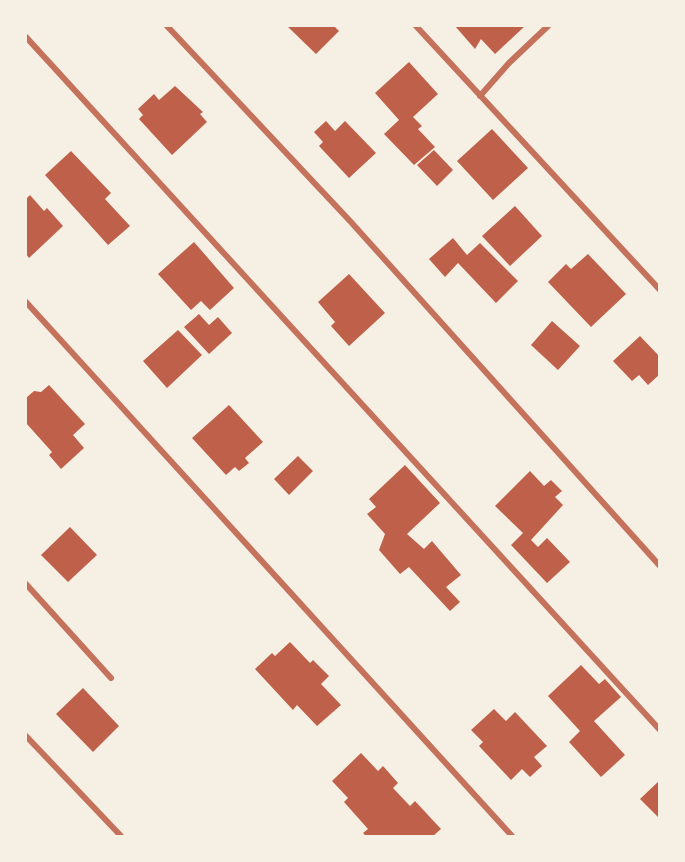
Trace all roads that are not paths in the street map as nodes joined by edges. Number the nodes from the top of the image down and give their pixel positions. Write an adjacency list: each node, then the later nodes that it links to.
1 (167, 26): 8 (street)
2 (416, 26): 5 (street)
3 (548, 26): 5 (street)
4 (26, 37): 11 (street)
5 (480, 96): 6 (street)
6 (660, 290)
7 (26, 302): 14 (street)
8 (660, 566)
9 (26, 584): 10 (street)
10 (111, 678)
11 (660, 730)
12 (26, 736): 13 (street)
13 (121, 837)
14 (512, 837)

